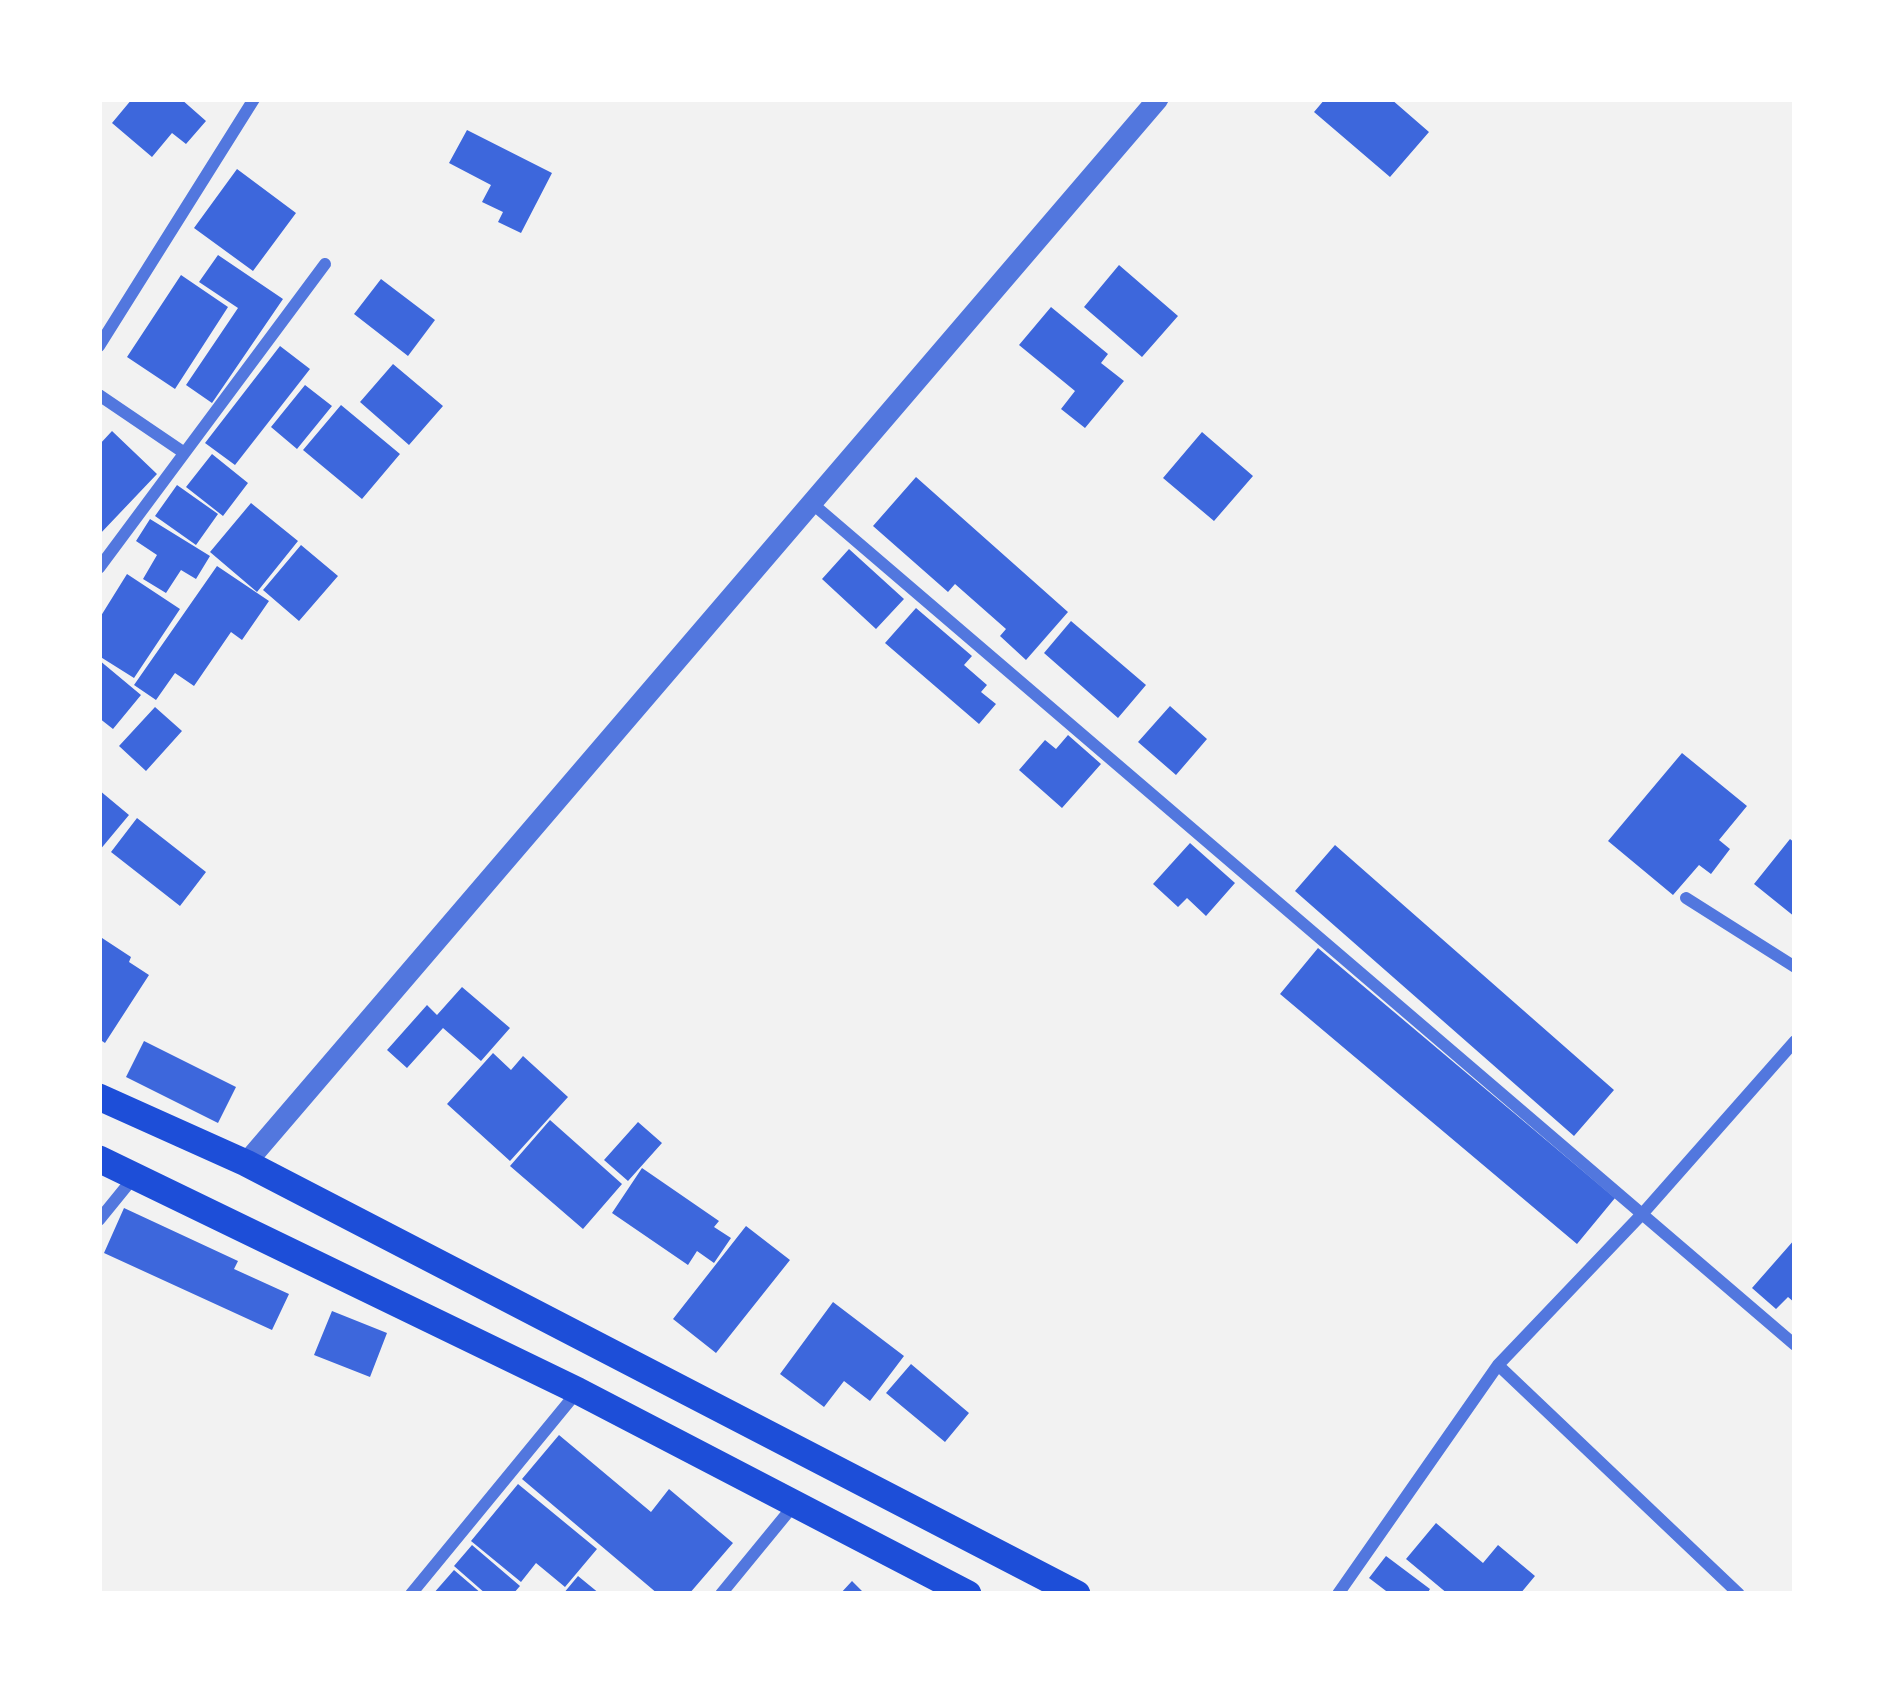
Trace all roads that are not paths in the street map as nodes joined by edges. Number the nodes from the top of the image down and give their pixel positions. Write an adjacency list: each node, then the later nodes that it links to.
1 (254, 99): 4 (street)
2 (1159, 99): 7 (street)
3 (325, 265): 6 (street)
4 (99, 346)
5 (99, 395): 6 (street)
6 (183, 452): 8 (street)
7 (814, 505): 14 (street); 16 (street)
8 (99, 568)
9 (1686, 898): 10 (street)
10 (1795, 967)
11 (1795, 1041): 16 (street)
12 (99, 1097): 14 (highway)
13 (99, 1159): 15 (highway)
14 (246, 1163): 25 (highway)
15 (135, 1177): 17 (street); 20 (highway)
16 (1644, 1212): 18 (street); 19 (street)
17 (99, 1220)
18 (1795, 1345)
19 (1498, 1365): 26 (street); 27 (street)
20 (578, 1391): 21 (highway); 22 (street)
21 (795, 1504): 23 (street); 24 (highway)
22 (411, 1594)
23 (721, 1594)
24 (968, 1594)
25 (1077, 1594)
26 (1338, 1594)
27 (1738, 1594)

